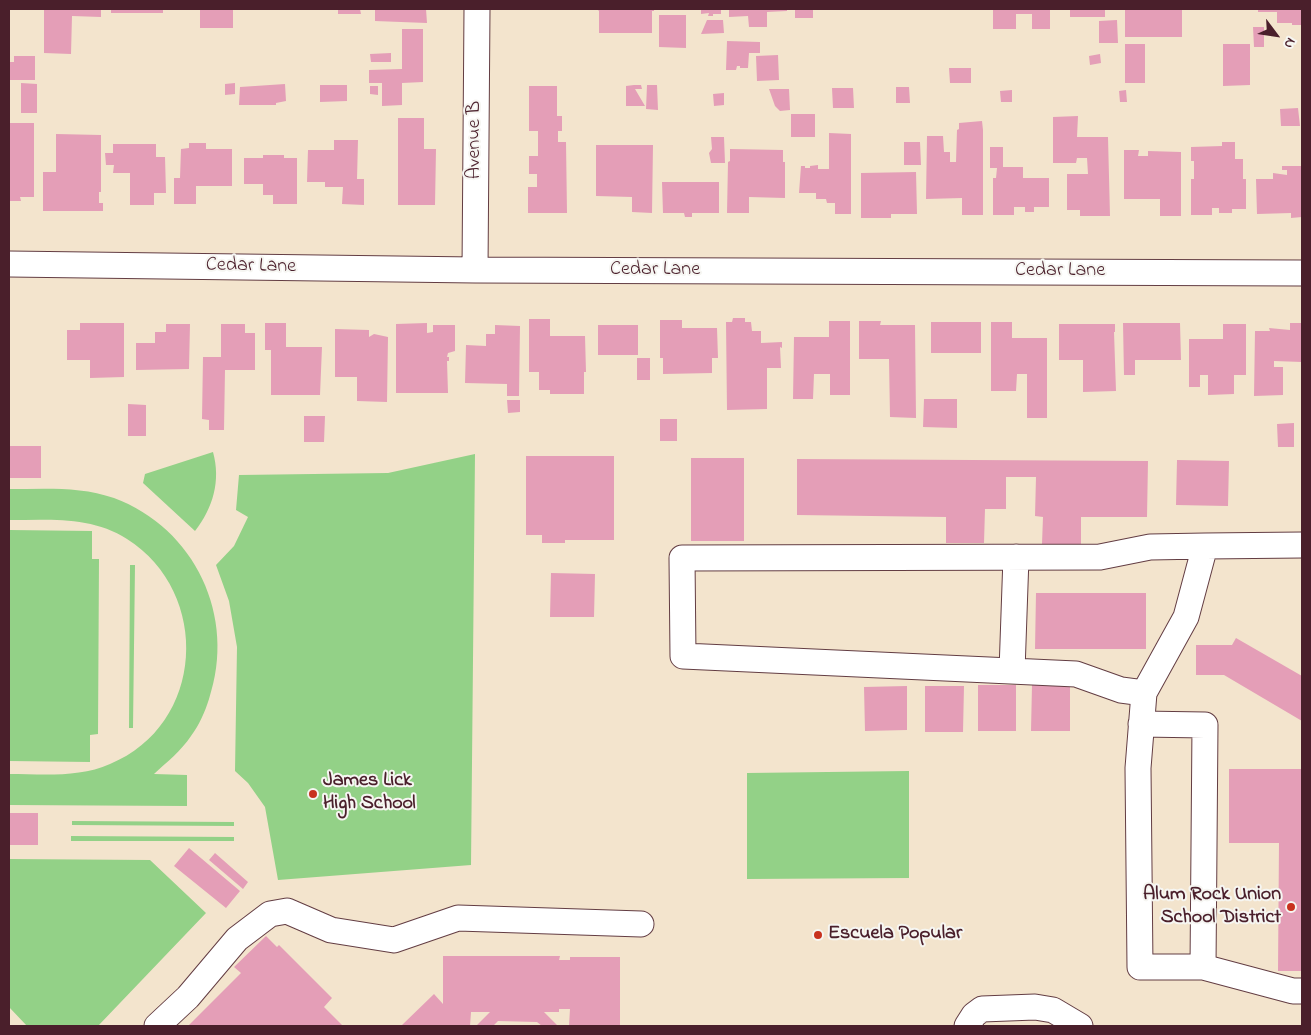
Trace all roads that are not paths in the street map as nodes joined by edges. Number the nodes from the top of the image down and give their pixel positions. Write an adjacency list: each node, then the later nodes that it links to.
1 (477, 9): 3 (street, Avenue B)
2 (9, 264): 3 (street, Cedar Lane)
3 (475, 270): 4 (street, Cedar Lane)
4 (1302, 273)
5 (1302, 545): 6 (street)
6 (1205, 546): 7 (street); 9 (street)
7 (1016, 557): 8 (street); 8 (street)
8 (1012, 672): 9 (street)
9 (1144, 694): 10 (street)
10 (1141, 724): 12 (street); 12 (street)
11 (642, 924): 14 (street)
12 (1204, 967): 13 (street)
13 (1302, 991)
14 (157, 1026)
15 (967, 1026): 16 (street)
16 (1080, 1026)

